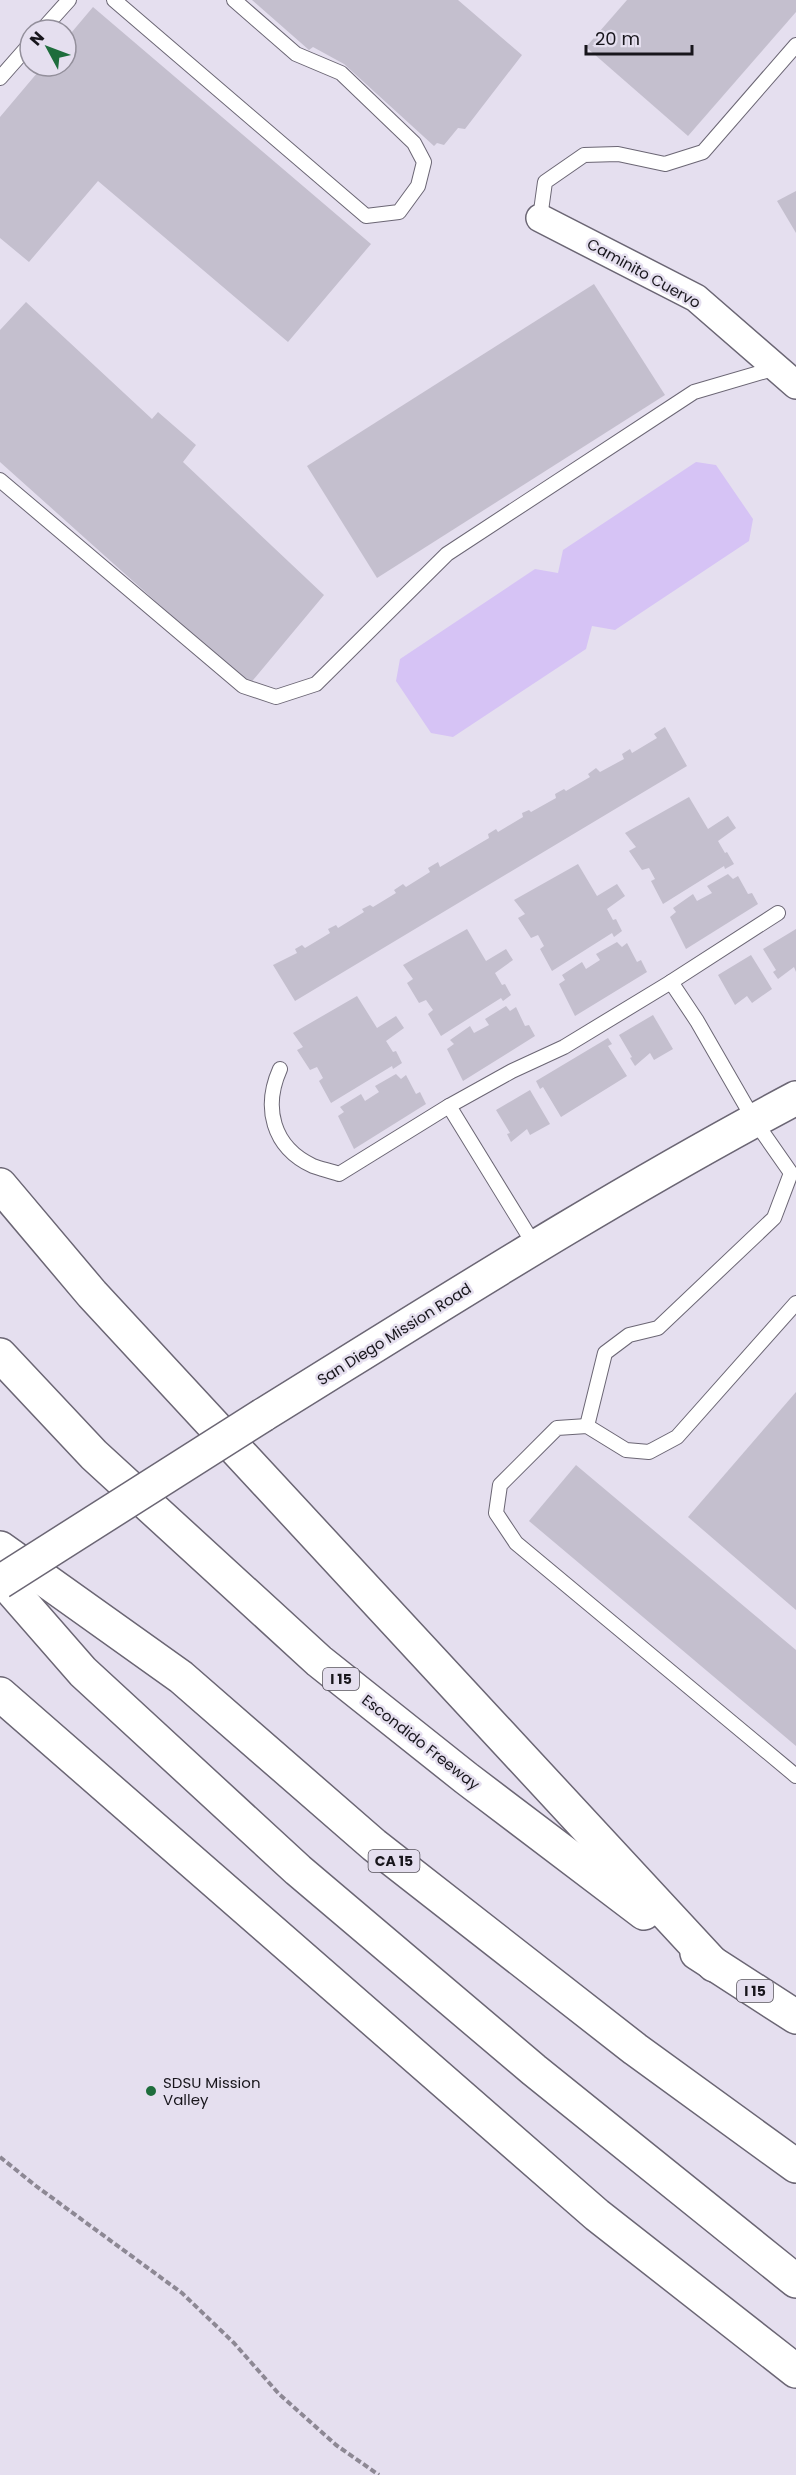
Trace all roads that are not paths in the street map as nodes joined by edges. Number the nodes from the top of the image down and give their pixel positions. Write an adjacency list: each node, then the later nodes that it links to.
1 (69, 0): 4 (lane)
2 (114, 0): 3 (lane)
3 (234, 0)
4 (53, 18)
5 (796, 45): 8 (lane)
6 (18, 58): 7 (lane)
7 (0, 78)
8 (540, 218): 9 (street, Caminito Cuervo)
9 (791, 380): 10 (lane)
10 (0, 480)
11 (778, 913): 12 (lane)
12 (672, 982): 15 (lane); 16 (lane)
13 (280, 1068): 15 (lane)
14 (796, 1098): 16 (main road, San Diego Mission Road)
15 (449, 1106): 18 (lane)
16 (754, 1120): 18 (main road, San Diego Mission Road); 21 (lane)
17 (0, 1185): 26 (main road)
18 (535, 1246): 23 (main road, San Diego Mission Road, bridge)
19 (796, 1303): 21 (lane)
20 (0, 1355): 26 (main road, Escondido Freeway / I 15)
21 (587, 1426): 25 (lane)
22 (0, 1548): 28 (main road, CA 15)
23 (0, 1580): 29 (main road)
24 (0, 1694): 30 (main road)
25 (796, 1776)
26 (714, 1965): 27 (main road, Escondido Freeway / I 15)
27 (796, 2017)
28 (796, 2166)
29 (789, 2277)
30 (796, 2371)

